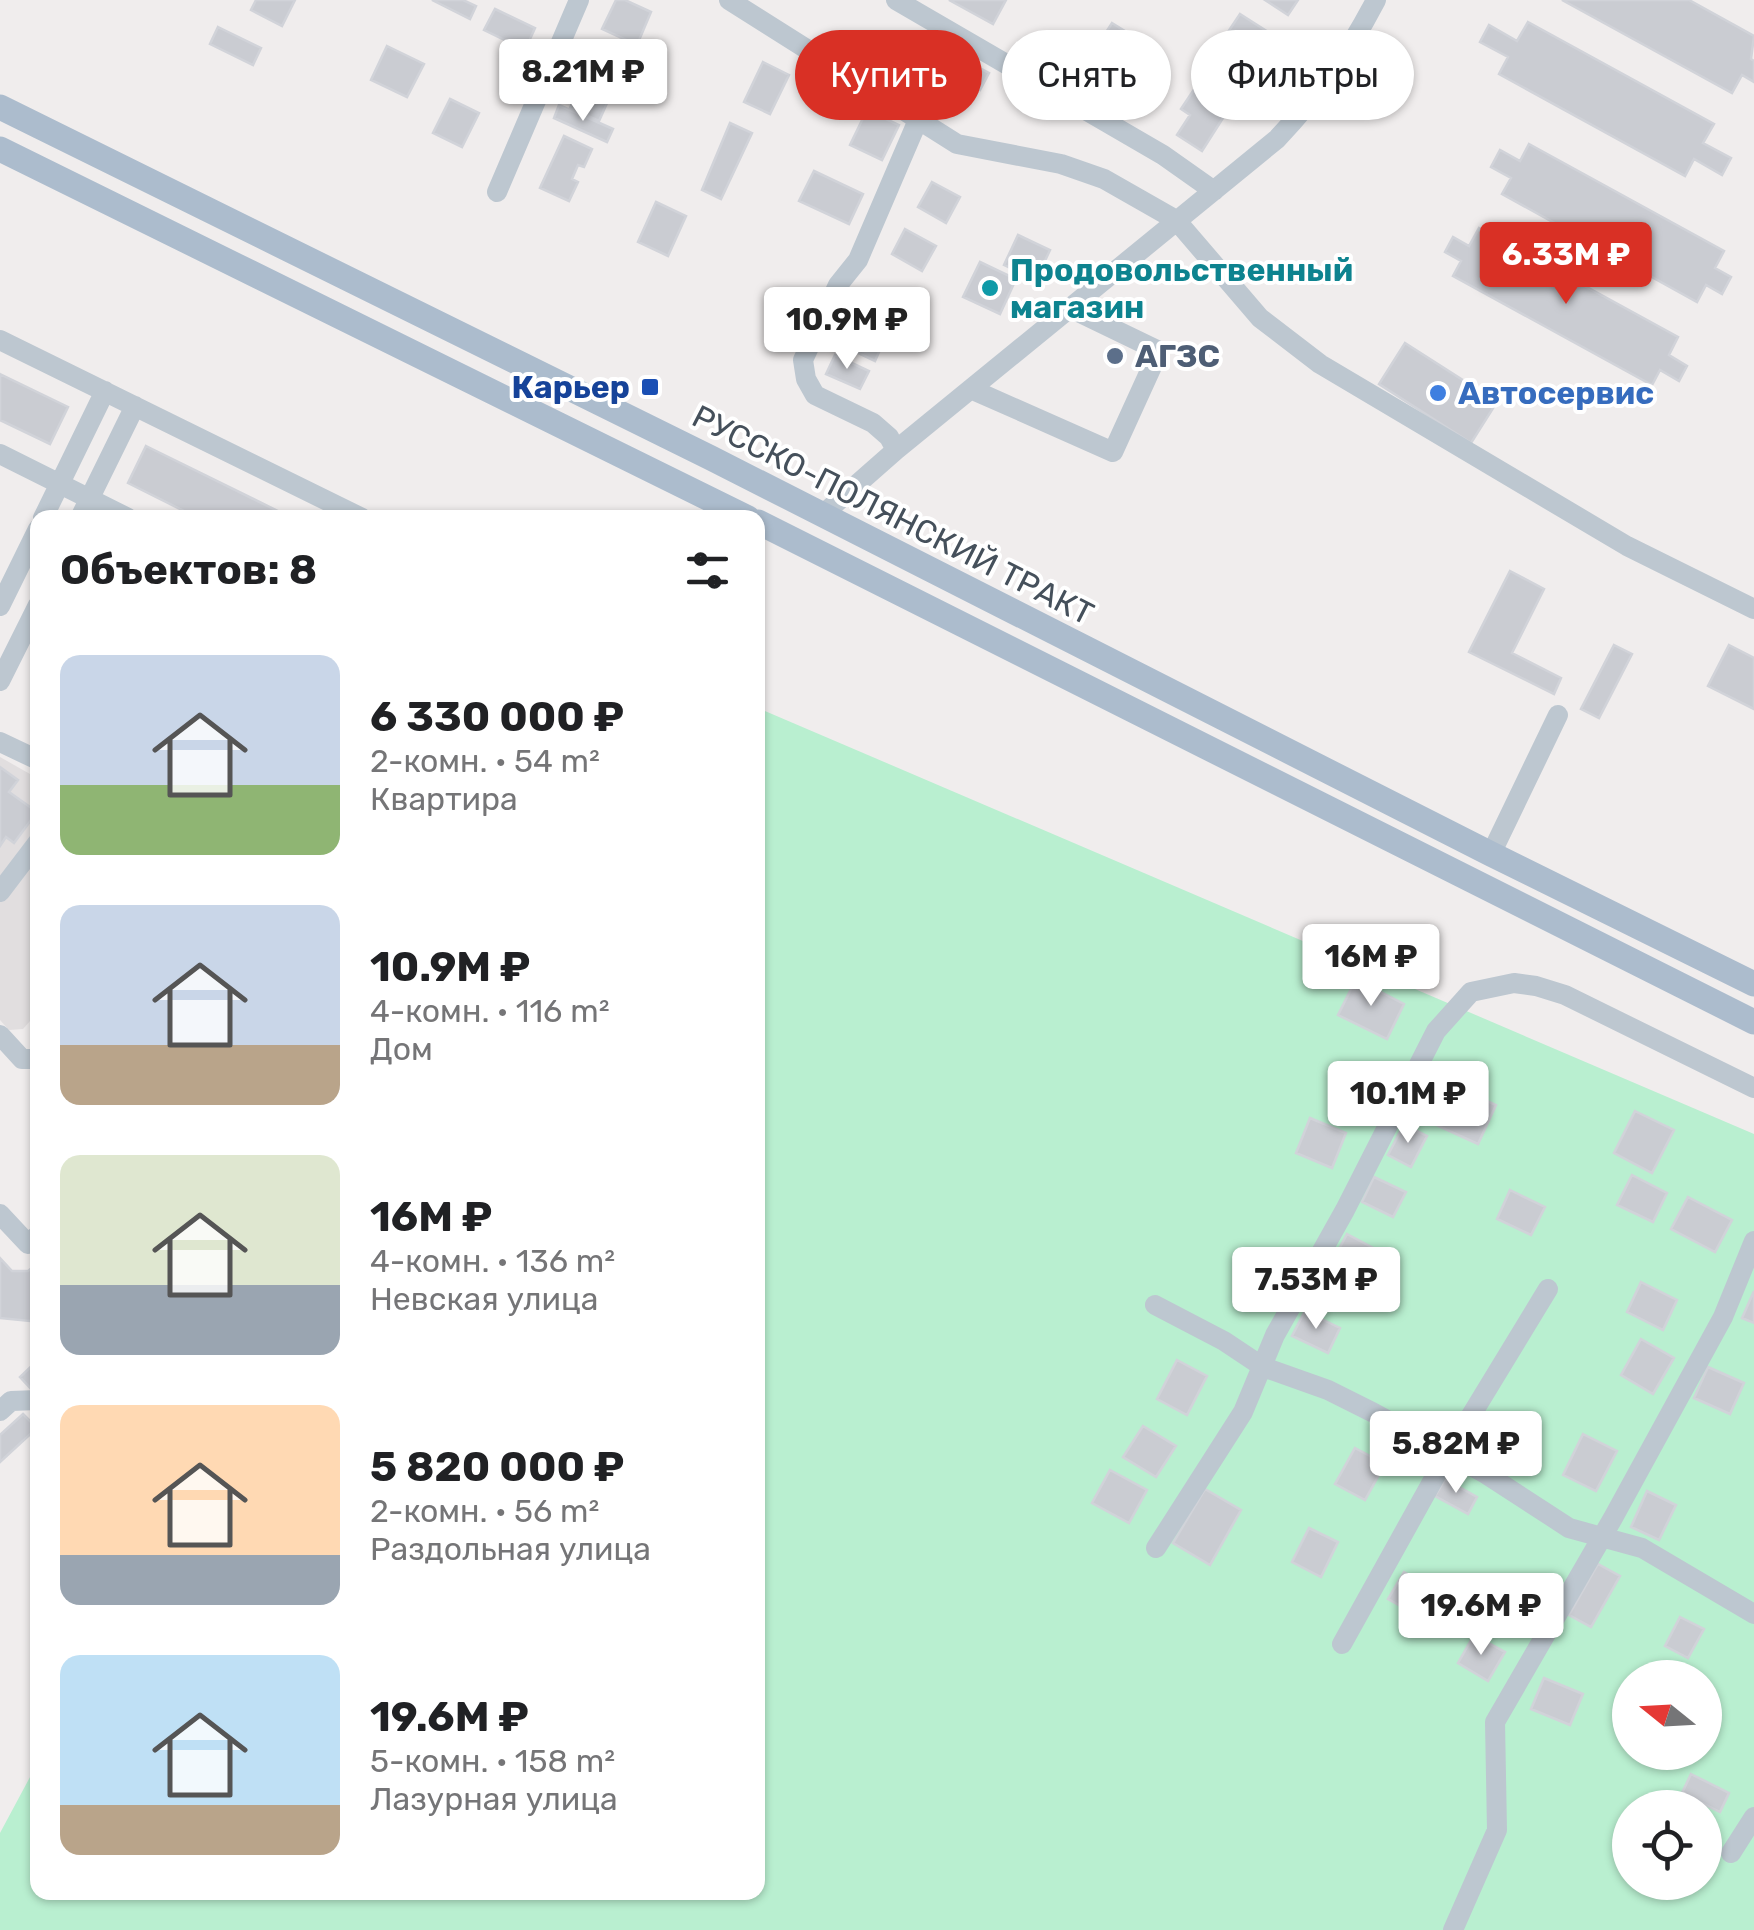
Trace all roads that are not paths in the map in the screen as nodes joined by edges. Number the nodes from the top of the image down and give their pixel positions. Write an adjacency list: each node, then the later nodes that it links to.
1 (579, 0): 10 (street)
2 (729, 0): 5 (street)
3 (896, 0): 9 (street)
4 (1376, 0): 9 (street)
5 (795, 42)
6 (0, 108): 24 (main road, РУССКО-ПОЛЯНСКИЙ ТРАКТ)
7 (918, 120): 11 (street); 17 (street)
8 (0, 149): 23 (main road)
9 (1214, 190): 11 (street)
10 (497, 192)
11 (1176, 220): 12 (street); 28 (street)
12 (1072, 309): 14 (street); 14 (street)
13 (0, 340): 15 (street)
14 (973, 390): 17 (street)
15 (105, 392): 16 (street); 19 (street)
16 (135, 406): 20 (street); 22 (street)
17 (896, 450): 24 (street)
18 (0, 454): 19 (street)
19 (60, 484): 20 (street); 21 (street)
20 (85, 508)
21 (47, 510)
22 (346, 510)
23 (732, 510)
24 (821, 516): 35 (main road, РУССКО-ПОЛЯНСКИЙ ТРАКТ)
25 (765, 526): 38 (main road, РУССКО-ПОЛЯНСКИЙ ТРАКТ)
26 (30, 546): 27 (street)
27 (0, 606)
28 (1754, 610)
29 (30, 621): 30 (street)
30 (0, 681)
31 (1558, 716): 35 (street)
32 (0, 742): 33 (street)
33 (30, 756)
34 (30, 853): 36 (street)
35 (1490, 854): 37 (main road, РУССКО-ПОЛЯНСКИЙ ТРАКТ)
36 (0, 892)
37 (1754, 984)
38 (1754, 1022)
39 (0, 1034): 40 (street)
40 (30, 1059)
41 (1754, 1088): 47 (street)
42 (0, 1214): 44 (street)
43 (1754, 1240): 51 (street)
44 (30, 1242)
45 (1548, 1288): 50 (street)
46 (1155, 1305): 47 (street)
47 (1263, 1367): 50 (street); 52 (street)
48 (30, 1400): 49 (street)
49 (0, 1411)
50 (1447, 1455): 51 (street); 54 (street)
51 (1600, 1538): 53 (street); 57 (street)
52 (1156, 1548)
53 (1754, 1614)
54 (1342, 1644)
55 (1754, 1817): 56 (street)
56 (1731, 1853)
57 (1453, 1930)

